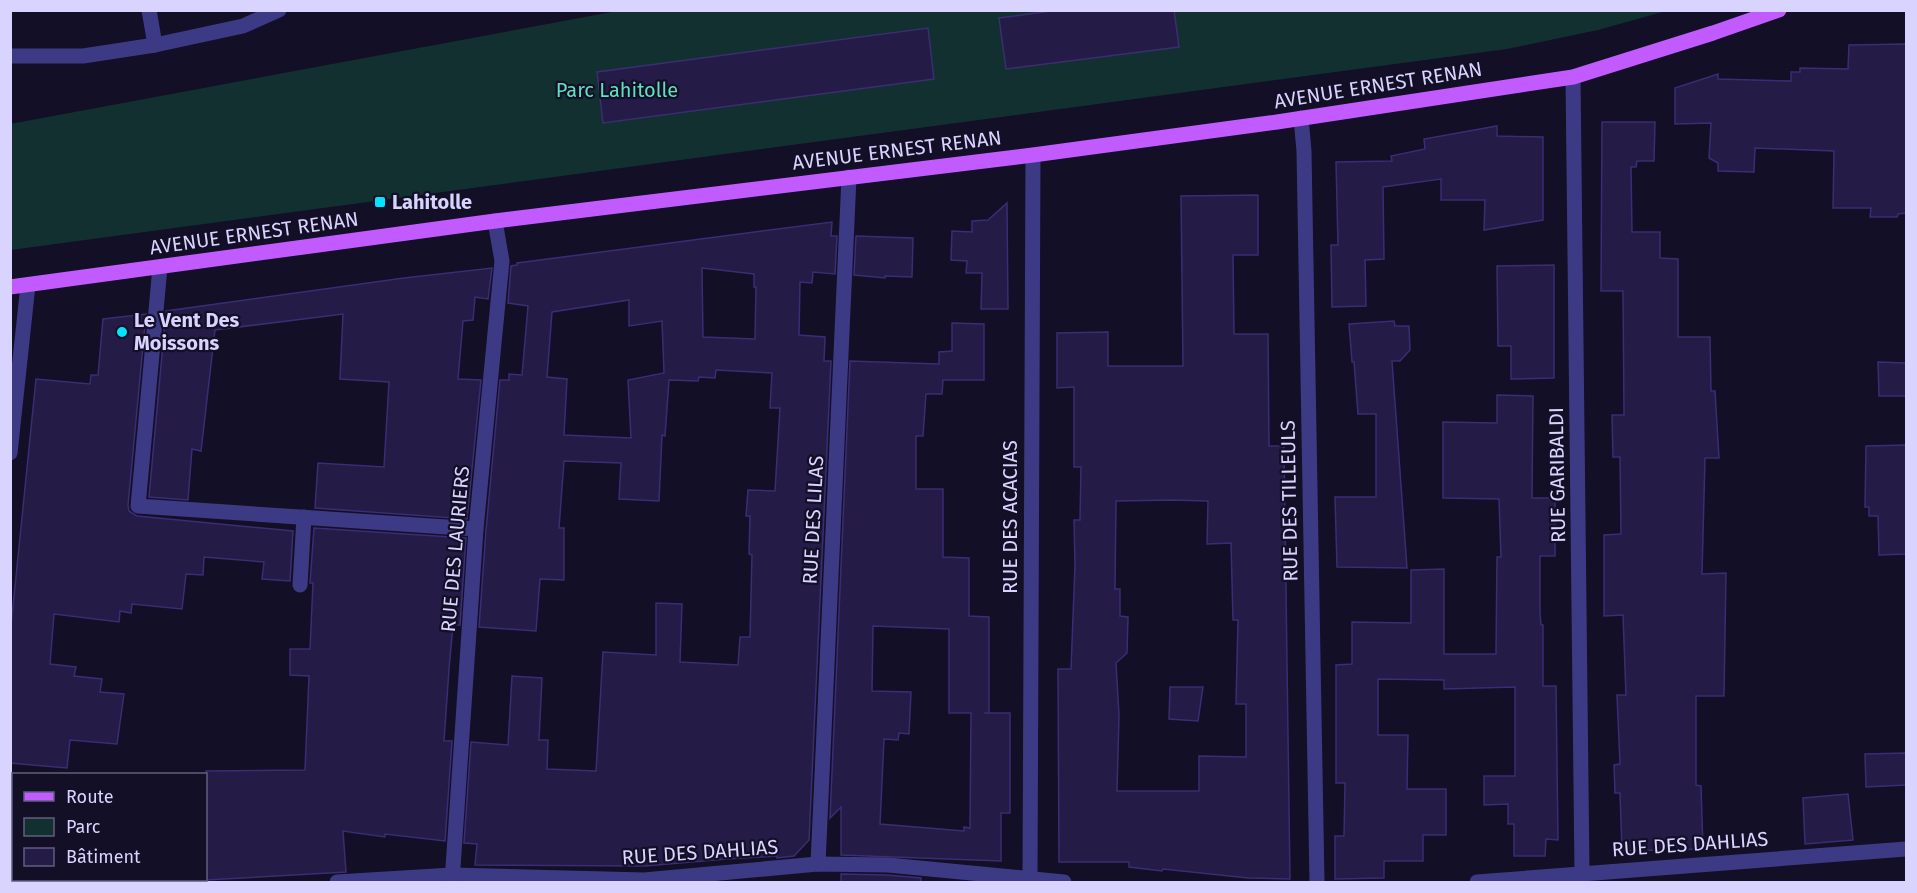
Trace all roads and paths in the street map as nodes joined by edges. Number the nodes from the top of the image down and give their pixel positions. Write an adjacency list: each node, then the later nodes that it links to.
1 (149, 10): 4 (street)
2 (279, 10): 4 (street)
3 (1779, 10): 6 (main road, AVENUE ERNEST RENAN)
4 (155, 45): 5 (street)
5 (10, 56)
6 (1573, 76): 7 (main road, AVENUE ERNEST RENAN); 20 (street, RUE GARIBALDI)
7 (1301, 118): 8 (main road, AVENUE ERNEST RENAN); 25 (street, RUE DES TILLEULS)
8 (1033, 155): 9 (main road, AVENUE ERNEST RENAN); 21 (street, RUE DES ACACIAS)
9 (849, 177): 10 (main road, AVENUE ERNEST RENAN); 19 (street, RUE DES LILAS)
10 (495, 221): 11 (main road, AVENUE ERNEST RENAN); 16 (street, RUE DES LAURIERS)
11 (160, 267): 12 (main road, AVENUE ERNEST RENAN); 15 (street)
12 (28, 285): 13 (main road, AVENUE ERNEST RENAN); 14 (street)
13 (10, 287)
14 (10, 453)
15 (304, 517): 16 (street); 17 (street)
16 (476, 529): 22 (street, RUE DES LAURIERS)
17 (300, 585)
18 (1906, 849): 20 (street, RUE DES DAHLIAS)
19 (818, 864): 21 (street, RUE DES DAHLIAS); 22 (street, RUE DES DAHLIAS)
20 (1582, 873): 26 (street, RUE DES DAHLIAS)
21 (1030, 878): 24 (street, RUE DES DAHLIAS)
22 (452, 879): 23 (street, RUE DES DAHLIAS)
23 (337, 882)
24 (1064, 882)
25 (1317, 882)
26 (1478, 882)

